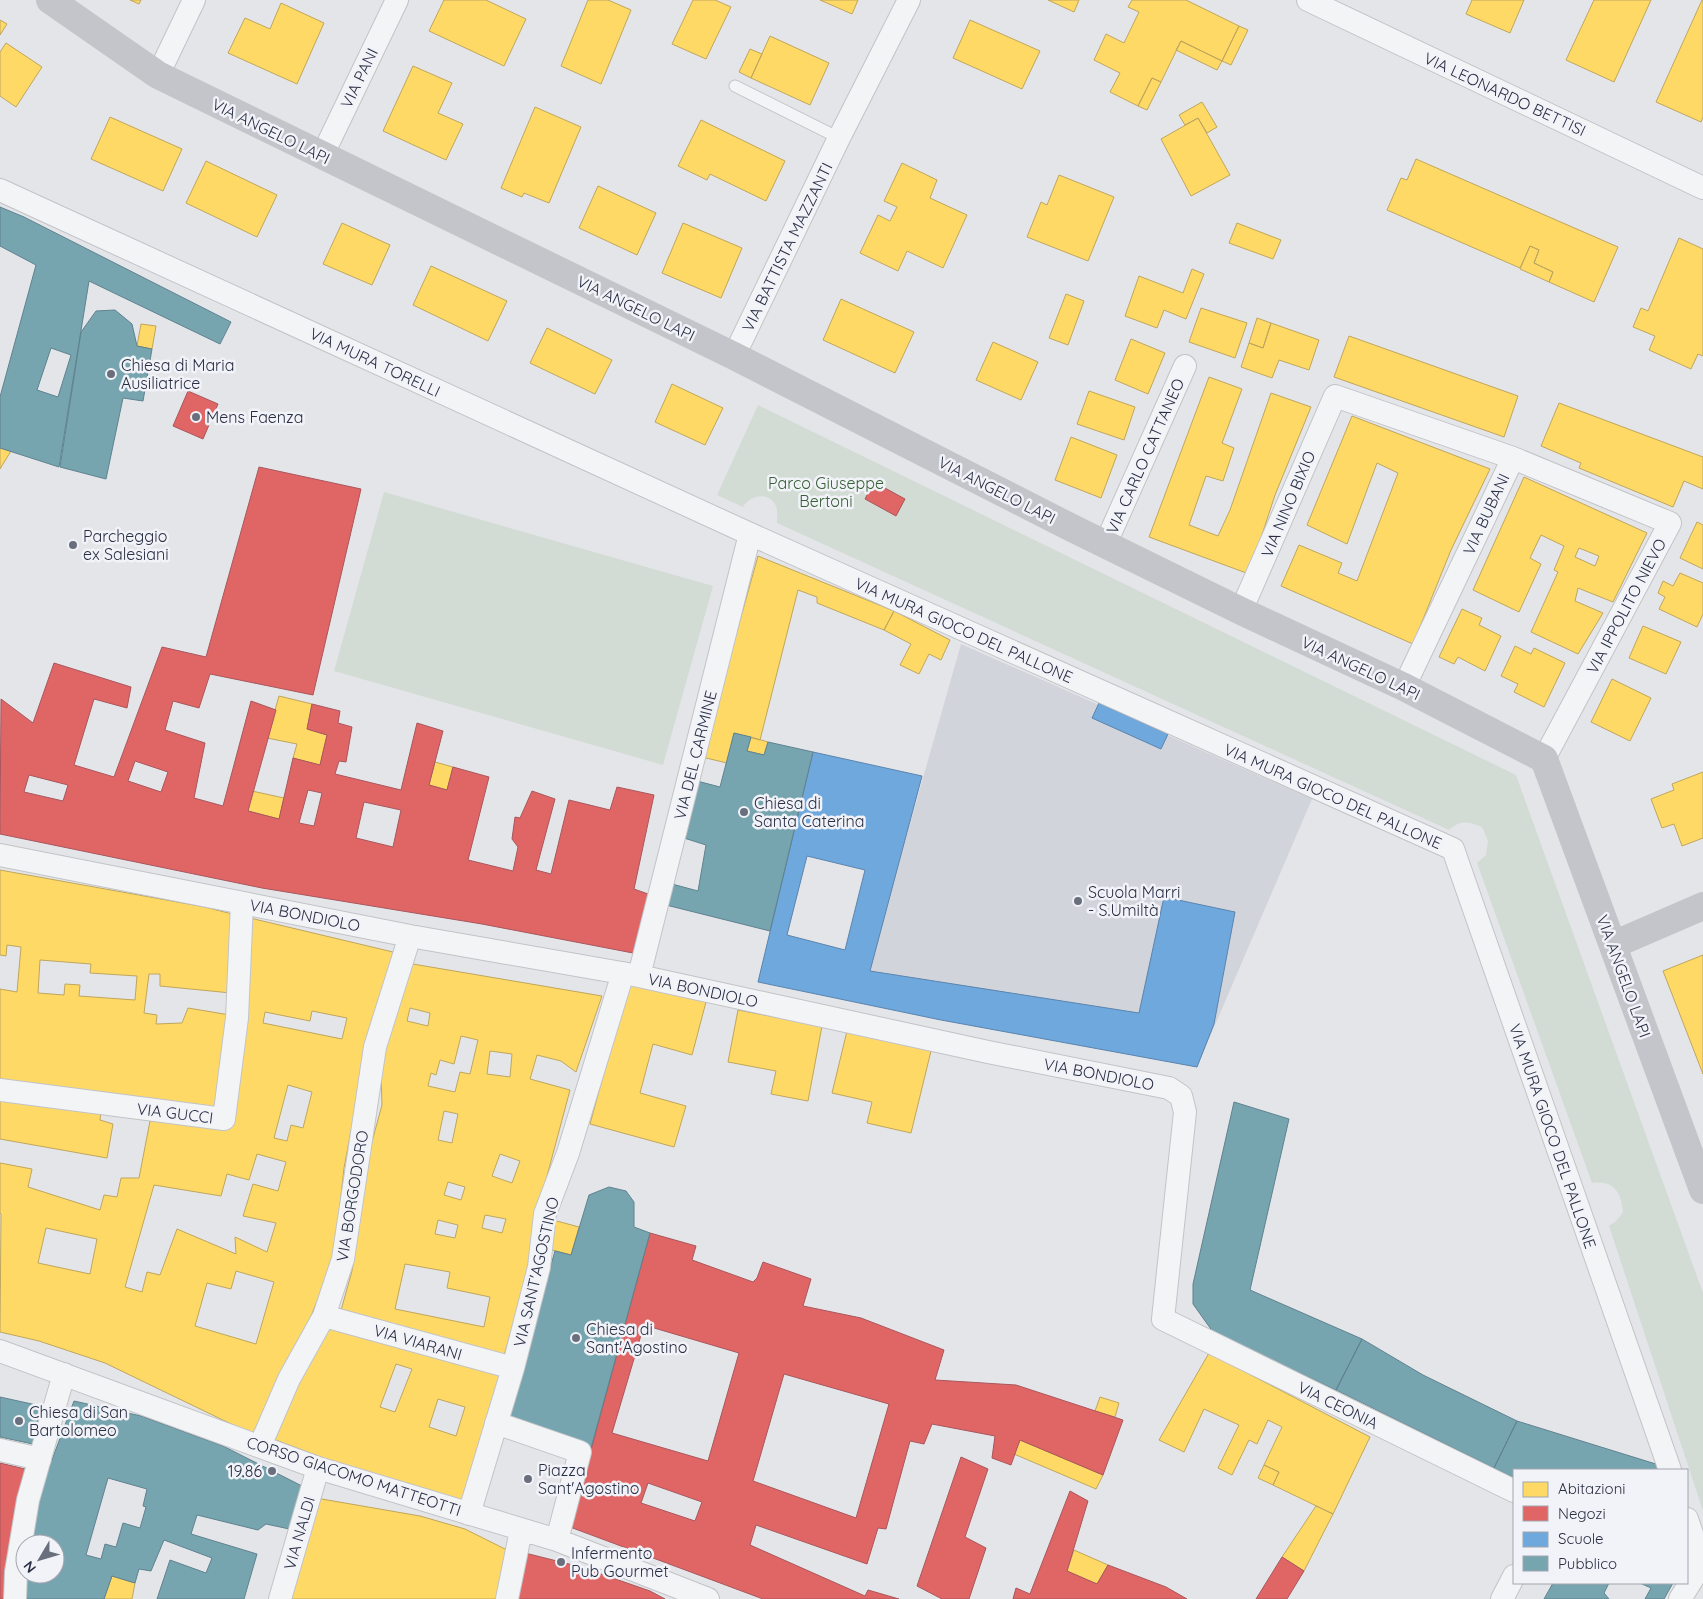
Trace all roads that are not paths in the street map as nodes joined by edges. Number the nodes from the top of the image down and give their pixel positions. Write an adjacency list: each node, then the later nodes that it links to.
1 (50, 0): 6 (street, VIA ANGELO LAPI)
2 (194, 0): 6 (street)
3 (397, 0): 9 (street, VIA PANI)
4 (909, 0): 8 (street, VIA BATTISTA MAZZANTI)
5 (1308, 0): 10 (street, VIA LEONARDO BETTISI)
6 (158, 75): 9 (street, VIA ANGELO LAPI)
7 (735, 86): 8 (lane)
8 (839, 138): 12 (street, VIA BATTISTA MAZZANTI)
9 (322, 156): 12 (street, VIA ANGELO LAPI)
10 (1703, 188)
11 (0, 190): 16 (street, VIA MURA TORELLI)
12 (734, 356): 17 (street, VIA ANGELO LAPI)
13 (1185, 366): 17 (street, VIA CARLO CATTANEO)
14 (1335, 396): 15 (street, VIA BUBANI); 18 (street, VIA NINO BIXIO)
15 (1513, 458): 19 (street, VIA BUBANI); 20 (street, VIA IPPOLITO NIEVO)
16 (750, 534): 26 (street, VIA DEL CARMINE); 39 (street, VIA MURA GIOCO DEL PALLONE)
17 (1105, 545): 18 (street, VIA ANGELO LAPI)
18 (1241, 611): 19 (street, VIA ANGELO LAPI)
19 (1404, 687): 20 (street, VIA ANGELO LAPI)
20 (1544, 759): 25 (street, VIA ANGELO LAPI)
21 (0, 855): 22 (street, VIA BONDIOLO)
22 (242, 903): 24 (street, VIA BONDIOLO); 27 (street, VIA GUCCI)
23 (1703, 906): 25 (street)
24 (410, 936): 26 (street, VIA BONDIOLO); 29 (street, VIA BORGODORO)
25 (1613, 945): 28 (street, VIA ANGELO LAPI)
26 (631, 974): 30 (street, VIA BONDIOLO); 32 (street, VIA SANT'AGOSTINO)
27 (0, 1090)
28 (1703, 1190)
29 (324, 1316): 32 (street, VIA VIARANI); 35 (street, VIA BORGODORO)
30 (1163, 1319): 40 (street, VIA CEONIA)
31 (0, 1351): 33 (street, CORSO GIACOMO MATTEOTTI)
32 (513, 1368): 34 (street, VIA SANT'AGOSTINO)
33 (64, 1374): 35 (street, CORSO GIACOMO MATTEOTTI); 37 (street)
34 (496, 1424): 41 (street, VIA SANT'AGOSTINO); 44 (street)
35 (260, 1446): 38 (street, CORSO GIACOMO MATTEOTTI)
36 (0, 1450): 37 (street)
37 (40, 1459): 48 (street)
38 (318, 1468): 41 (street, CORSO GIACOMO MATTEOTTI); 49 (street, VIA NALDI)
39 (1670, 1469)
40 (1513, 1491)
41 (469, 1514): 43 (street, CORSO GIACOMO MATTEOTTI)
42 (1688, 1522): 45 (street)
43 (521, 1530): 44 (street, CORSO GIACOMO MATTEOTTI); 50 (street)
44 (557, 1540): 51 (street, CORSO GIACOMO MATTEOTTI)
45 (1692, 1569)
46 (1513, 1578): 52 (street)
47 (1686, 1584): 53 (street)
48 (15, 1599)
49 (280, 1599)
50 (507, 1599)
51 (708, 1599)
52 (1502, 1599)
53 (1680, 1599)

